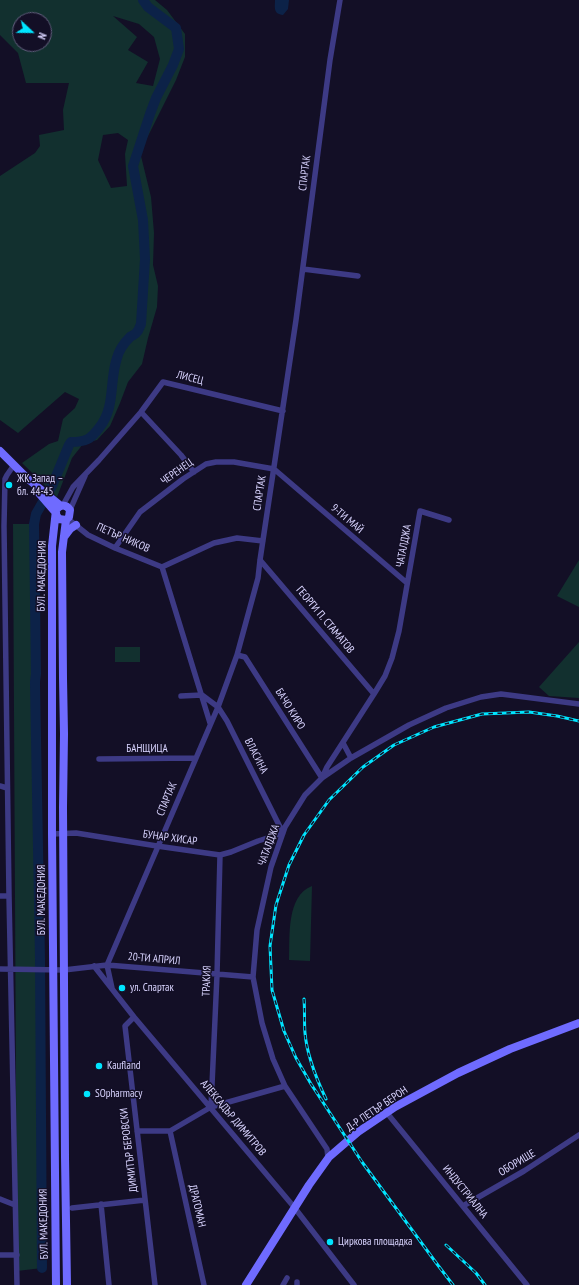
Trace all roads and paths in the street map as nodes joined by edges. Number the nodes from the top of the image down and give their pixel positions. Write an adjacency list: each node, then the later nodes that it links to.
1 (340, 0): 2 (street, СПАРТАК)
2 (303, 269): 3 (street); 4 (street, СПАРТАК)
3 (358, 276)
4 (283, 411): 5 (street, ЛИСЕЦ); 8 (street, СПАРТАК)
5 (141, 412): 9 (street); 11 (street, ЛИСЕЦ)
6 (0, 451): 7 (street)
7 (14, 465): 10 (street); 33 (street)
8 (274, 470): 9 (street, ЧЕРЕНЕЦ); 16 (street, СПАРТАК); 20 (street, 9-ТИ МАЙ)
9 (194, 472): 17 (street, ЧЕРЕНЕЦ)
10 (50, 500): 11 (street); 12 (street)
11 (66, 512): 12 (street); 12 (street); 14 (street, ПЕТЪР НИКОВ); 15 (street, БУЛ. МАКЕДОНИЯ)
12 (56, 514): 39 (street, БУЛ. МАКЕДОНИЯ)
13 (449, 520): 20 (street, ЧАТАЛДЖА)
14 (77, 526): 15 (street); 17 (street, ПЕТЪР НИКОВ)
15 (64, 538): 37 (street, БУЛ. МАКЕДОНИЯ)
16 (263, 541): 18 (street, СПАРТАК); 19 (street)
17 (115, 548): 19 (street, ПЕТЪР НИКОВ)
18 (260, 560): 21 (street, СПАРТАК); 22 (street, ГЕОРГИ П. СТАМАТОВ)
19 (162, 567): 23 (street)
20 (407, 583): 22 (street, ЧАТАЛДЖА)
21 (237, 655): 26 (street, СПАРТАК); 34 (street, БАЧО КИРО)
22 (374, 694): 28 (street, ЧАТАЛДЖА)
23 (202, 695): 24 (street); 26 (street, ВЛАСИНА); 27 (street)
24 (181, 696)
25 (579, 704): 30 (street)
26 (218, 707): 27 (street, СПАРТАК); 38 (street, ВЛАСИНА)
27 (210, 723): 29 (street, СПАРТАК)
28 (343, 743): 30 (street); 34 (street, ЧАТАЛДЖА)
29 (195, 758): 31 (street, БАНЩИЦА); 40 (street, СПАРТАК)
30 (351, 758): 34 (street)
31 (99, 759)
32 (0, 761): 33 (street)
33 (7, 762): 36 (street)
34 (322, 778): 38 (street, ЧАТАЛДЖА)
35 (0, 786): 36 (street)
36 (7, 788): 43 (street)
37 (63, 833): 39 (street, БУНАР ХИСАР); 40 (street, БУНАР ХИСАР); 49 (street, БУЛ. МАКЕДОНИЯ)
38 (283, 833): 41 (street, БУНАР ХИСАР); 51 (street, ЧАТАЛДЖА)
39 (52, 834): 48 (street, БУЛ. МАКЕДОНИЯ)
40 (157, 846): 41 (street, БУНАР ХИСАР); 44 (street, СПАРТАК)
41 (220, 855): 50 (street, ТРАКИЯ)
42 (0, 896): 43 (street)
43 (9, 896): 47 (street)
44 (107, 964): 45 (street, 20-ТИ АПРИЛ); 50 (street, 20-ТИ АПРИЛ); 52 (street)
45 (94, 966): 49 (street, 20-ТИ АПРИЛ); 52 (street, АЛЕКСАДЪР ДИМИТРОВ)
46 (0, 969): 47 (street, 20-ТИ АПРИЛ)
47 (11, 969): 48 (street, 20-ТИ АПРИЛ); 65 (street)
48 (51, 970): 49 (street, 20-ТИ АПРИЛ); 73 (street, БУЛ. МАКЕДОНИЯ)
49 (64, 970): 74 (street, БУЛ. МАКЕДОНИЯ)
50 (218, 975): 51 (street, 20-ТИ АПРИЛ); 56 (street, ТРАКИЯ)
51 (253, 977): 55 (street, ЧАТАЛДЖА)
52 (113, 989): 53 (street, АЛЕКСАДЪР ДИМИТРОВ)
53 (134, 1017): 56 (street, АЛЕКСАДЪР ДИМИТРОВ); 58 (street, ДИМИТЪР БЕРОВСКИ)
54 (579, 1023): 57 (street, Д-Р ПЕТЪР БЕРОН)
55 (285, 1086): 56 (street); 61 (street, ЧАТАЛДЖА)
56 (211, 1107): 59 (street); 67 (street, АЛЕКСАДЪР ДИМИТРОВ)
57 (387, 1113): 61 (street, Д-Р ПЕТЪР БЕРОН); 66 (street, ИНДУСТРИАЛНА)
58 (137, 1131): 59 (street); 63 (street, ДИМИТЪР БЕРОВСКИ)
59 (170, 1131): 77 (street, ДРАГОМАН)
60 (579, 1136): 66 (street, ОБОРИЩЕ)
61 (328, 1158): 67 (street, Д-Р ПЕТЪР БЕРОН)
62 (0, 1199): 65 (street)
63 (145, 1200): 64 (street); 76 (street, ДИМИТЪР БЕРОВСКИ)
64 (101, 1204): 68 (street); 75 (street)
65 (15, 1205): 70 (street)
66 (463, 1206): 81 (street, ИНДУСТРИАЛНА)
67 (294, 1207): 78 (street, Д-Р ПЕТЪР БЕРОН); 80 (street, АЛЕКСАДЪР ДИМИТРОВ)
68 (72, 1208)
69 (0, 1255): 70 (street)
70 (17, 1255): 72 (street)
71 (287, 1278): 79 (street)
72 (17, 1285)
73 (56, 1285)
74 (67, 1285)
75 (109, 1285)
76 (155, 1285)
77 (204, 1285)
78 (246, 1285)
79 (283, 1285)
80 (354, 1285)
81 (527, 1285)

